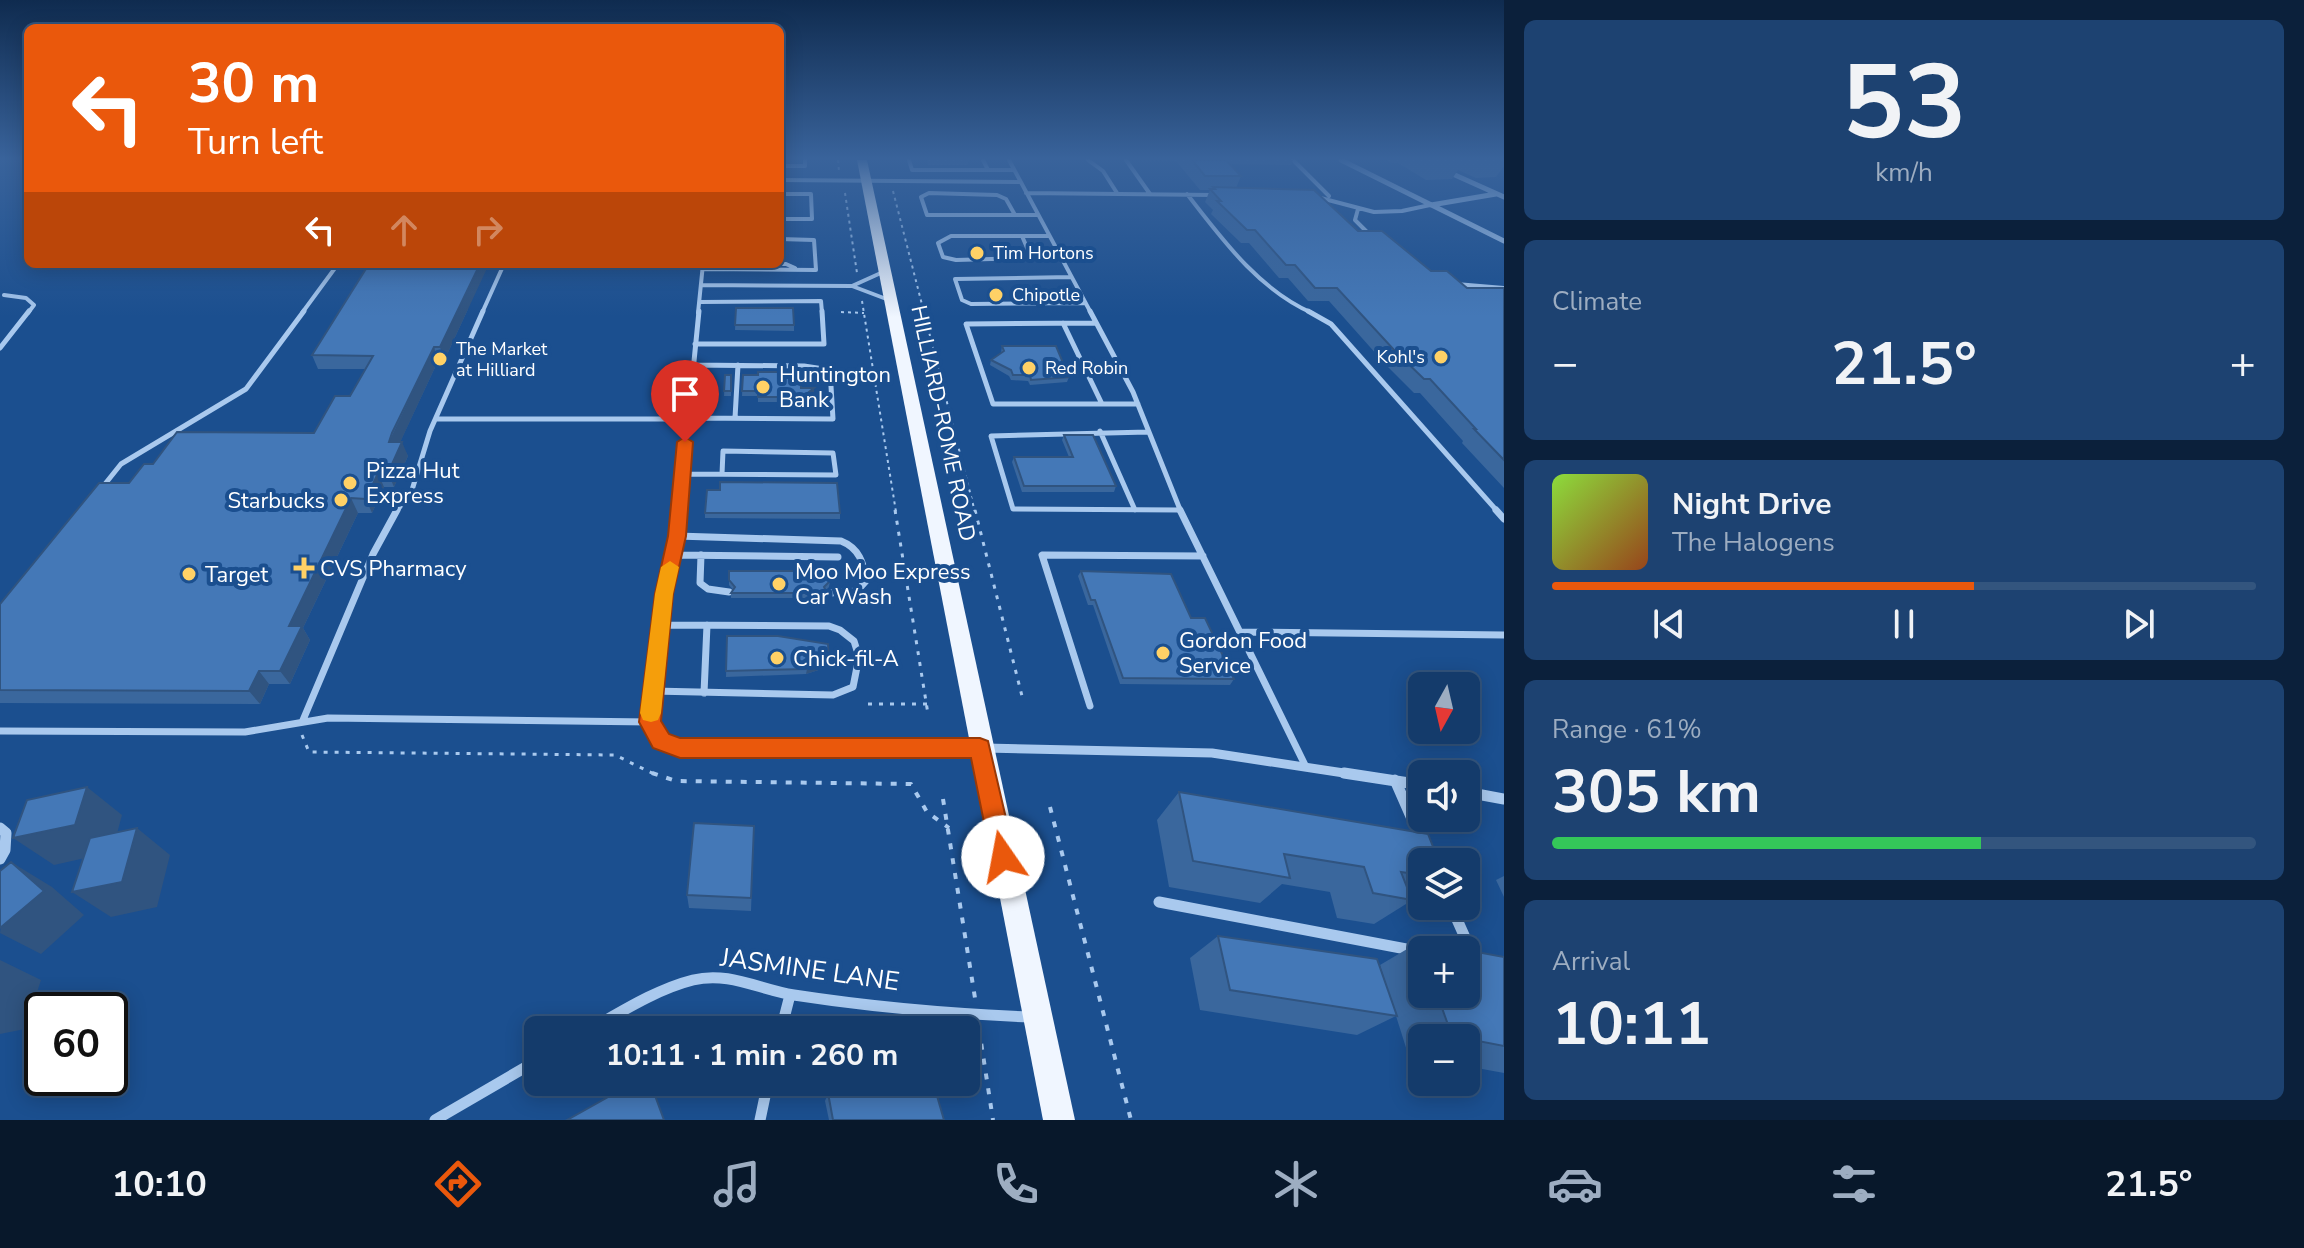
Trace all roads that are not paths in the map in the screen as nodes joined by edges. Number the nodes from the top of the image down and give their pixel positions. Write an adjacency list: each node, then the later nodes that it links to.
1 (812, 212): 11 (lane)
2 (871, 212): 25 (main road, HILLIARD-ROME ROAD)
3 (926, 212): 9 (lane)
4 (1013, 212): 9 (lane)
5 (1037, 212): 10 (lane)
6 (1202, 212): 53 (lane)
7 (1357, 212): 16 (lane)
8 (1445, 212): 15 (street)
9 (1015, 215): 10 (lane)
10 (1038, 215): 13 (lane)
11 (784, 219)
12 (1022, 236): 13 (lane); 17 (lane); 17 (lane)
13 (1049, 236): 18 (lane)
14 (784, 239): 24 (lane)
15 (1504, 241)
16 (1381, 242)
17 (1031, 257): 18 (lane)
18 (1060, 257): 26 (lane)
19 (784, 264): 24 (lane)
20 (335, 268): 50 (lane)
21 (502, 268): 45 (lane)
22 (703, 268): 28 (lane)
23 (766, 268): 24 (lane)
24 (798, 269)
25 (883, 272): 29 (lane); 32 (main road, HILLIARD-ROME ROAD)
26 (1071, 277): 34 (lane); 34 (lane)
27 (1452, 284): 30 (lane)
28 (701, 285): 29 (lane); 33 (lane)
29 (852, 286): 32 (lane)
30 (1504, 288)
31 (4, 295): 38 (lane)
32 (889, 300): 71 (main road, HILLIARD-ROME ROAD)
33 (699, 302): 37 (lane); 37 (lane)
34 (1085, 303): 36 (lane)
35 (1063, 323): 36 (lane); 41 (lane); 41 (lane)
36 (1096, 323): 42 (lane)
37 (695, 344): 39 (lane)
38 (0, 348)
39 (693, 365): 40 (lane); 43 (lane)
40 (738, 365): 44 (lane); 44 (lane)
41 (1102, 404): 42 (lane)
42 (1138, 404): 47 (lane)
43 (687, 418): 44 (lane); 45 (lane); 48 (lane)
44 (735, 418)
45 (436, 419): 68 (lane)
46 (1100, 431): 47 (lane); 51 (lane); 51 (lane)
47 (1148, 432): 52 (lane)
48 (681, 474): 49 (lane); 54 (lane)
49 (722, 474): 49 (lane)
50 (93, 498)
51 (1135, 510): 52 (lane)
52 (1180, 510): 57 (lane)
53 (1504, 519)
54 (677, 536): 55 (lane); 60 (lane)
55 (673, 555): 56 (lane); 61 (lane)
56 (701, 555): 58 (lane); 59 (lane)
57 (1203, 556): 63 (lane); 67 (lane)
58 (838, 557)
59 (729, 592)
60 (830, 593)
61 (661, 625): 62 (lane); 65 (lane)
62 (707, 625): 66 (lane); 66 (lane)
63 (1241, 632): 64 (lane); 72 (lane)
64 (1504, 635)
65 (653, 691): 66 (lane); 69 (lane)
66 (704, 693)
67 (1090, 706)
68 (303, 720): 69 (lane); 70 (lane)
69 (650, 722): 71 (lane)
70 (0, 731)
71 (980, 748): 72 (street); 87 (main road, HILLIARD-ROME ROAD)
72 (1305, 765): 73 (street)
73 (1395, 780): 74 (street); 78 (street)
74 (1408, 782)
75 (1480, 795): 76 (street)
76 (1504, 799)
77 (0, 828): 79 (street)
78 (1425, 848)
79 (0, 859)
80 (1159, 902): 81 (street)
81 (1408, 949)
82 (1480, 963): 83 (street)
83 (1490, 965)
84 (790, 995): 85 (street, JASMINE LANE); 86 (street); 87 (street, JASMINE LANE)
85 (614, 1016)
86 (785, 1016)
87 (1036, 1017): 92 (main road, HILLIARD-ROME ROAD)
88 (524, 1068): 90 (street)
89 (765, 1096): 91 (street)
90 (435, 1120)
91 (760, 1120)
92 (1059, 1120)

